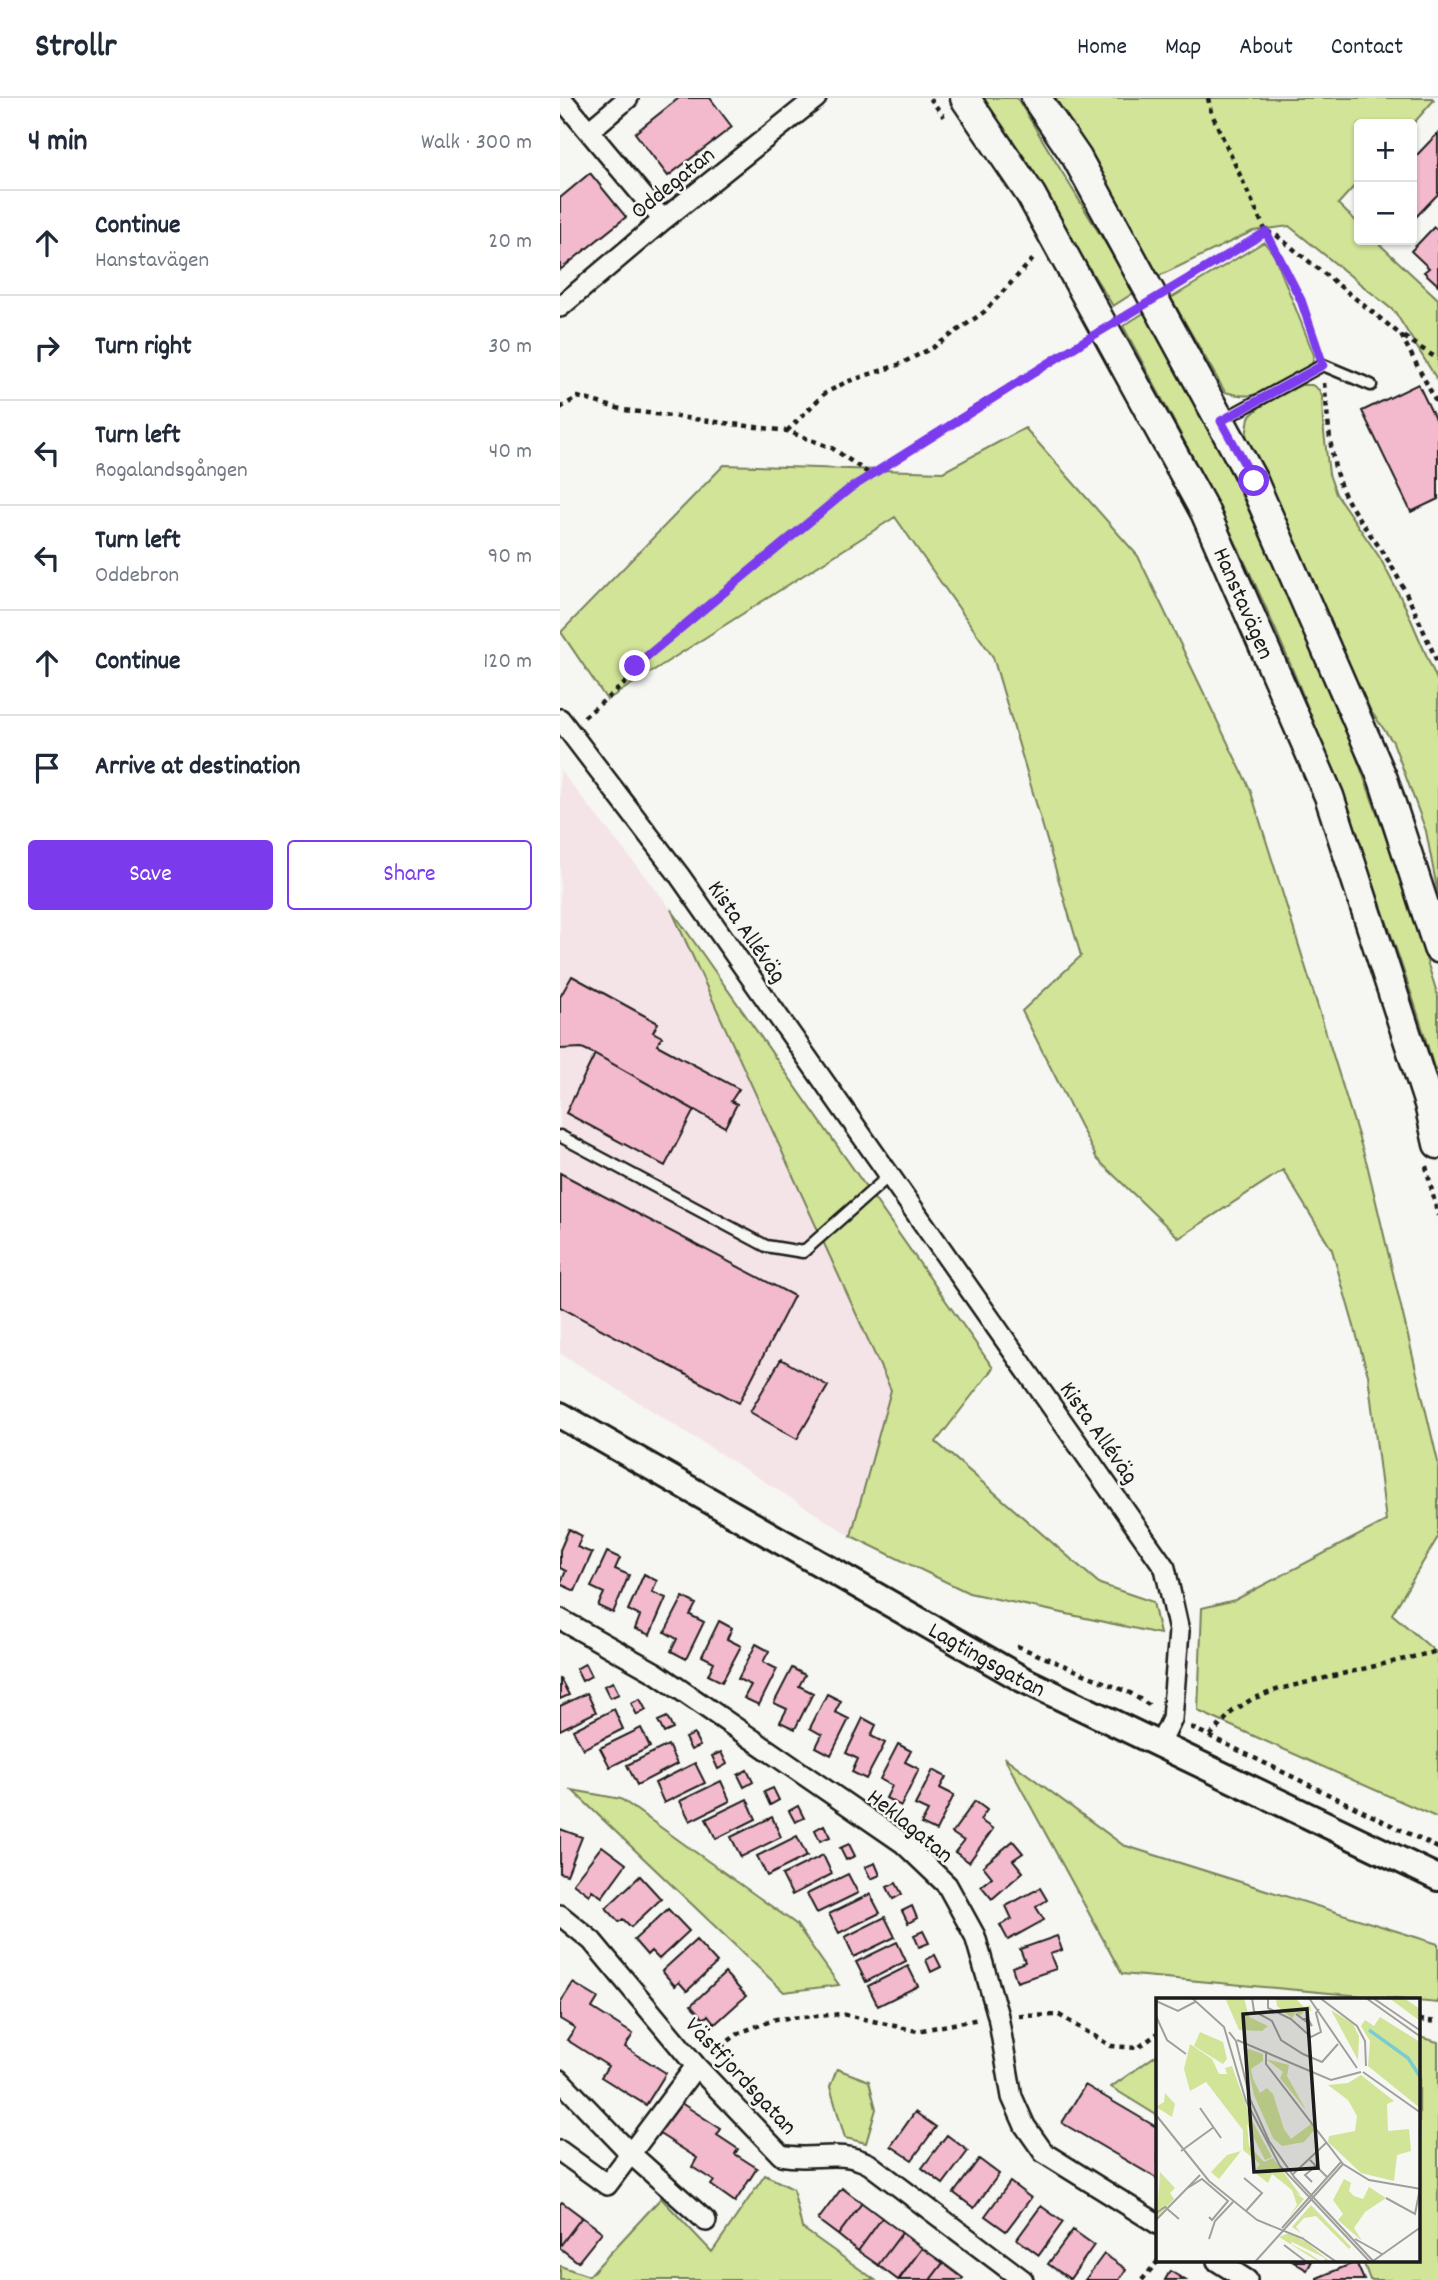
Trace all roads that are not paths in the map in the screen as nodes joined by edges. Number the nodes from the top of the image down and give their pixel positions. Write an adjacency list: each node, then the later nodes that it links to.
1 (561, 98): 6 (street)
2 (628, 98): 6 (street)
3 (816, 98): 7 (street, Oddegatan)
4 (965, 98): 14 (main road, Hanstavägen)
5 (1036, 98): 10 (main road)
6 (589, 131): 7 (street)
7 (663, 220): 8 (street, Oddegatan)
8 (560, 307)
9 (1371, 385): 10 (lane)
10 (1221, 421): 12 (main road)
11 (564, 724): 15 (street, Kista Alléväg)
12 (1438, 948)
13 (560, 1136): 15 (lane)
14 (1430, 1149)
15 (890, 1175): 18 (street, Kista Alléväg)
16 (560, 1415): 18 (street, Lagtingsgatan)
17 (560, 1619): 26 (street, Heklagatan)
18 (1159, 1745): 19 (street, Lagtingsgatan)
19 (1435, 1875)
20 (560, 1915): 21 (street, Västfjordsgatan)
21 (696, 2066): 24 (street); 28 (street, Västfjordsgatan)
22 (560, 2080): 24 (street)
23 (560, 2151): 24 (street)
24 (631, 2154): 25 (street)
25 (706, 2221)
26 (1156, 2223)
27 (1219, 2262): 29 (street)
28 (1023, 2280)
29 (1247, 2280)

